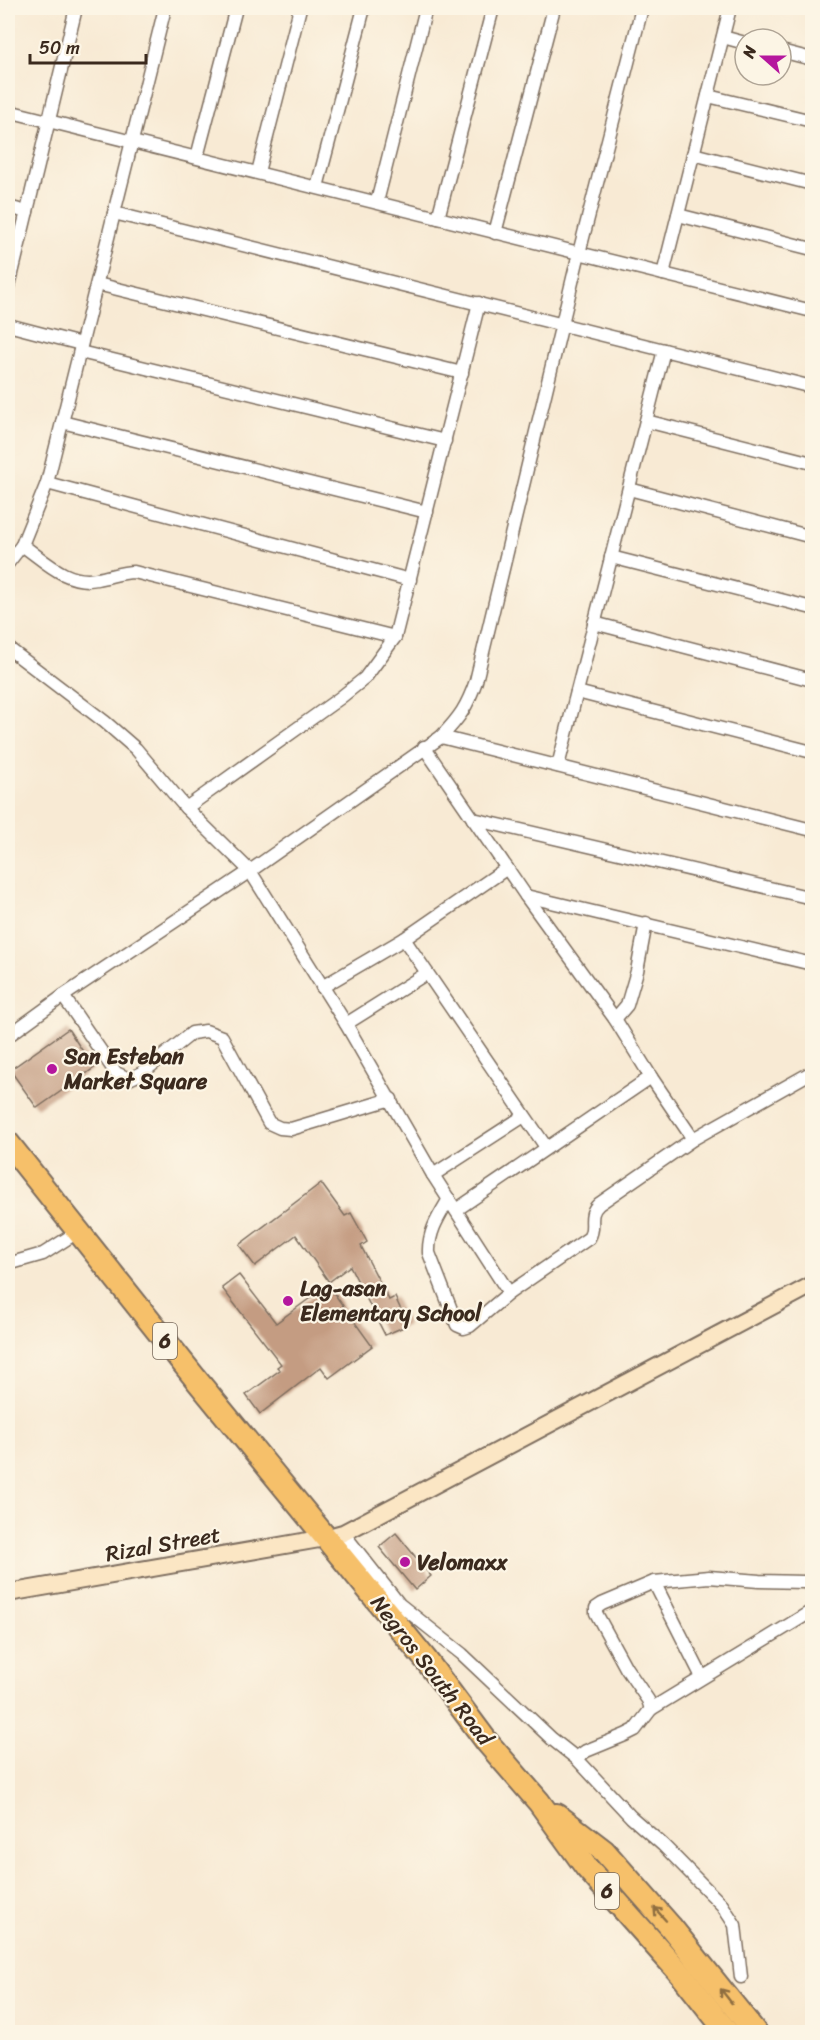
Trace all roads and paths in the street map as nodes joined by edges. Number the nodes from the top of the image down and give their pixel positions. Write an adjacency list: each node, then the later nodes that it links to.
1 (76, 8): 17 (street)
2 (165, 8): 19 (street)
3 (236, 8): 21 (street)
4 (300, 8): 22 (street)
5 (363, 8): 24 (street)
6 (426, 8): 25 (street)
7 (493, 8): 30 (street)
8 (554, 8): 31 (street)
9 (642, 8): 33 (street)
10 (730, 8): 11 (street)
11 (723, 37): 12 (street); 15 (street)
12 (733, 40)
13 (793, 54): 14 (street)
14 (813, 59)
15 (708, 96): 18 (street); 20 (street)
16 (8, 111): 17 (street)
17 (49, 120): 19 (street); 27 (street)
18 (813, 121)
19 (132, 142): 21 (street); 28 (street)
20 (693, 154): 23 (street); 29 (street)
21 (197, 157): 22 (street)
22 (258, 172): 24 (street)
23 (813, 184)
24 (317, 188): 25 (street)
25 (377, 202): 30 (street)
26 (8, 207): 27 (street)
27 (27, 212): 36 (street)
28 (114, 213): 35 (street); 37 (street)
29 (678, 215): 32 (street); 34 (street)
30 (438, 218): 31 (street)
31 (495, 233): 33 (street)
32 (813, 249)
33 (579, 253): 34 (street); 39 (street)
34 (663, 274): 38 (street)
35 (97, 284): 41 (street); 43 (street)
36 (8, 290)
37 (479, 303): 39 (street); 43 (street)
38 (813, 311)
39 (562, 324): 42 (street); 63 (street)
40 (8, 325): 41 (street)
41 (81, 348): 46 (street); 47 (street)
42 (664, 350): 44 (street); 45 (street)
43 (462, 373): 47 (street)
44 (813, 387)
45 (646, 421): 48 (street); 50 (street)
46 (62, 422): 49 (street); 51 (street)
47 (445, 441): 51 (street)
48 (813, 463)
49 (47, 483): 53 (street); 56 (street)
50 (629, 489): 52 (street); 54 (street)
51 (426, 512): 56 (street)
52 (813, 537)
53 (22, 545): 55 (street); 59 (street)
54 (611, 557): 57 (street); 58 (street)
55 (8, 563)
56 (410, 580): 59 (street)
57 (813, 608)
58 (594, 623): 61 (street); 62 (street)
59 (395, 637): 67 (street)
60 (8, 648): 67 (street)
61 (813, 680)
62 (577, 692): 65 (street); 66 (street)
63 (441, 737): 64 (street); 66 (street)
64 (424, 747): 68 (street); 71 (street)
65 (813, 752)
66 (558, 766): 69 (street)
67 (186, 808): 71 (street)
68 (473, 819): 70 (street); 73 (street)
69 (813, 830)
70 (507, 868): 72 (street); 75 (street)
71 (249, 871): 78 (street); 79 (street)
72 (526, 896): 74 (street); 80 (street)
73 (813, 898)
74 (646, 923): 76 (street); 80 (street)
75 (404, 939): 77 (street); 78 (street)
76 (813, 964)
77 (427, 973): 81 (street); 86 (street)
78 (322, 987): 81 (street)
79 (63, 996): 82 (street); 85 (street)
80 (615, 1019): 84 (street)
81 (345, 1024): 85 (street)
82 (8, 1036)
83 (813, 1072): 87 (street)
84 (651, 1077): 87 (street); 89 (street)
85 (391, 1099): 90 (street)
86 (524, 1116): 89 (street); 90 (street)
87 (693, 1139): 95 (street)
88 (8, 1143): 92 (highway, 6)
89 (546, 1147): 91 (street)
90 (433, 1175): 91 (street)
91 (453, 1204): 95 (street); 95 (street)
92 (74, 1233): 93 (street); 96 (highway, 6)
93 (8, 1264)
94 (813, 1285): 96 (street, Rizal Street)
95 (509, 1293)
96 (334, 1536): 99 (street, Rizal Street); 103 (street); 104 (highway, Negros South Road / 6)
97 (654, 1582): 98 (street); 101 (street); 102 (street)
98 (813, 1585)
99 (8, 1593)
100 (813, 1611): 101 (street)
101 (702, 1677): 102 (street)
102 (651, 1709): 103 (street)
103 (576, 1758): 105 (street)
104 (689, 1967): 106 (highway, Negros South Road / 6); 107 (highway, Negros South Road, one-way to 104)
105 (741, 1977)
106 (727, 2032)
107 (755, 2032)

